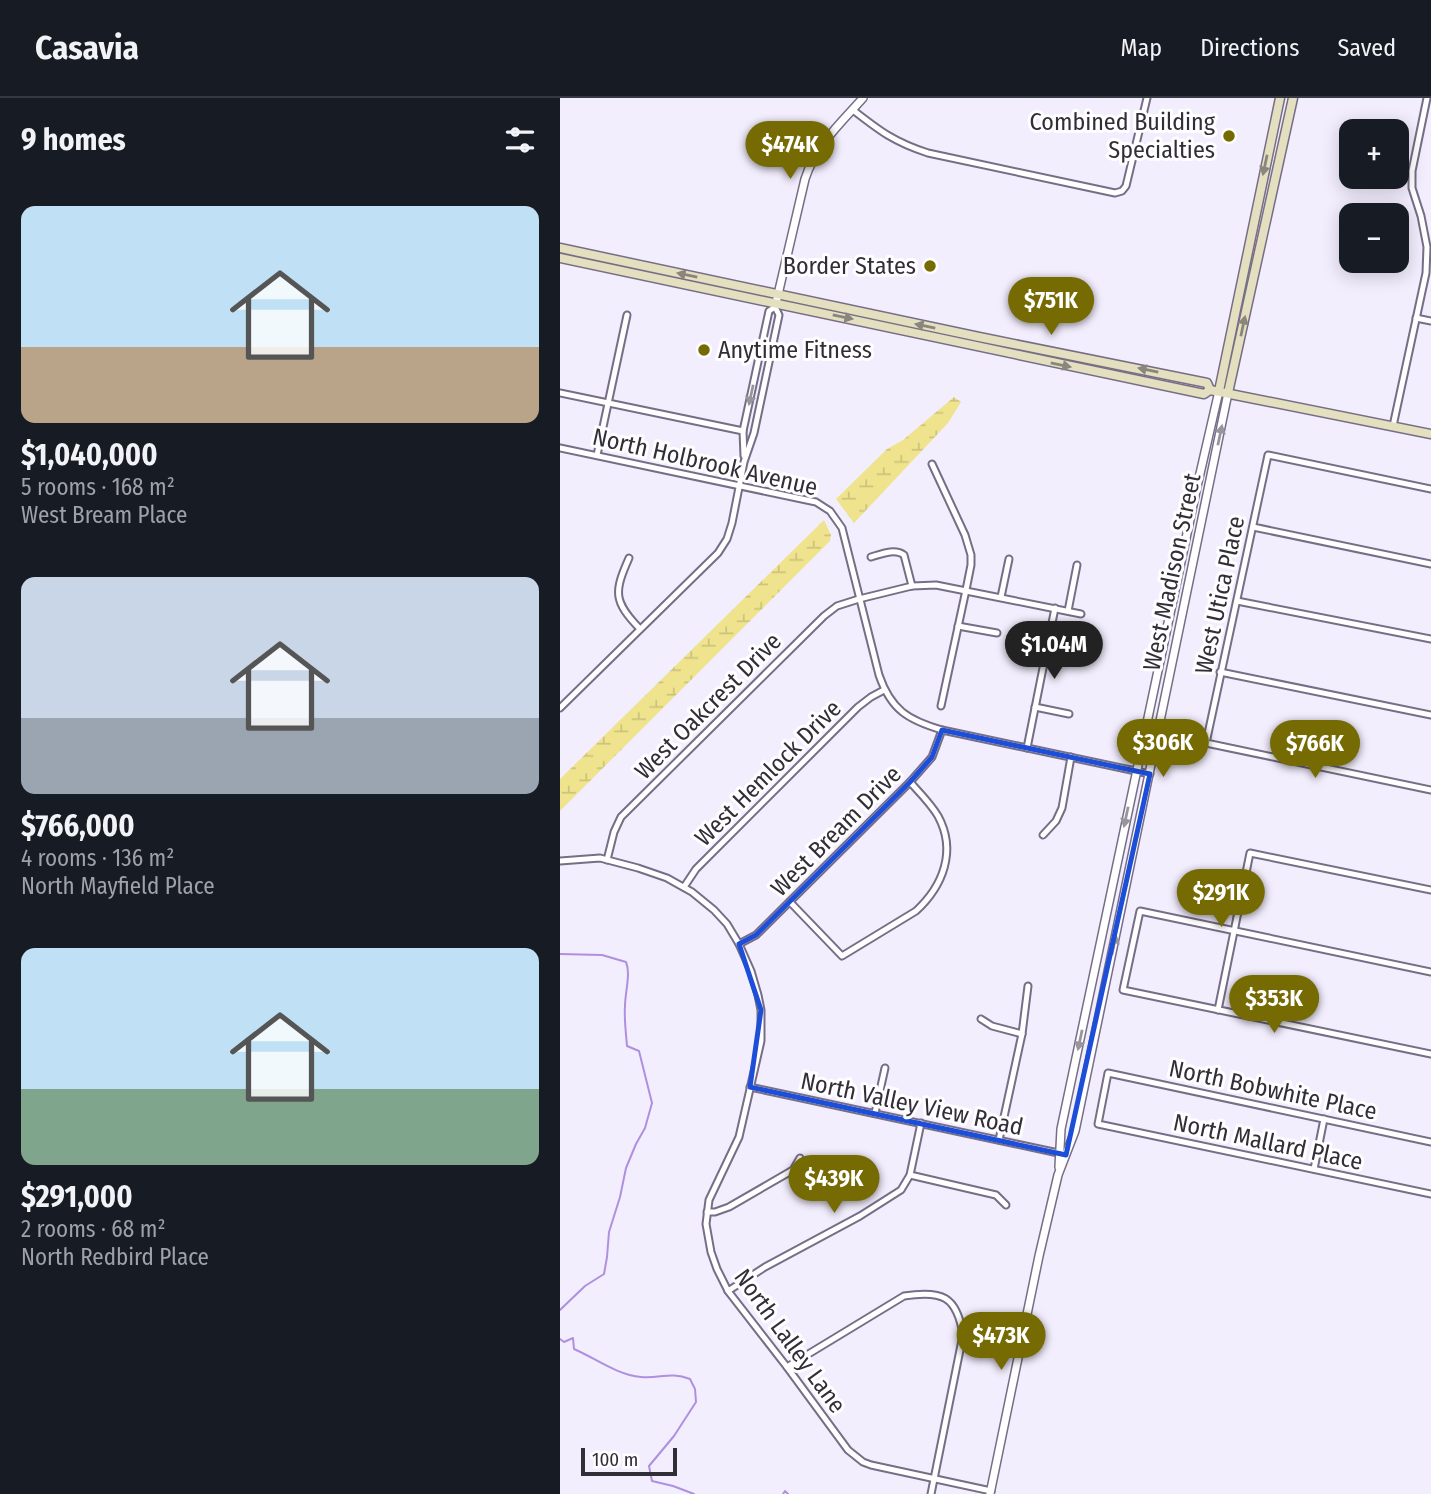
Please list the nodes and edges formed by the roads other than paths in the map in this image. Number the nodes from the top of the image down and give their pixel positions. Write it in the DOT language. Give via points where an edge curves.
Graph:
graph roads {
  1 [pos="863,98"];
  2 [pos="1147,98"];
  3 [pos="1279,98"];
  4 [pos="1293,98"];
  5 [pos="1427,98"];
  6 [pos="853,110"];
  7 [pos="560,248"];
  8 [pos="560,258"];
  9 [pos="777,302"];
  10 [pos="627,315"];
  11 [pos="1416,318"];
  12 [pos="1431,321"];
  13 [pos="1219,391"];
  14 [pos="560,393"];
  15 [pos="609,403"];
  16 [pos="1393,426"];
  17 [pos="743,430"];
  18 [pos="1431,434"];
  19 [pos="560,448"];
  20 [pos="597,455"];
  21 [pos="744,462"];
  22 [pos="932,464"];
  23 [pos="739,485"];
  24 [pos="1431,489"];
  25 [pos="1253,527"];
  26 [pos="871,556"];
  27 [pos="629,558"];
  28 [pos="1010,559"];
  29 [pos="1431,564"];
  30 [pos="1077,565"];
  31 [pos="912,586"];
  32 [pos="966,590"];
  33 [pos="1001,597"];
  34 [pos="859,599"];
  35 [pos="1237,601"];
  36 [pos="1055,608"];
  37 [pos="1068,611"];
  38 [pos="1081,614"];
  39 [pos="958,626"];
  40 [pos="640,629"];
  41 [pos="998,633"];
  42 [pos="1014,638"];
  43 [pos="1431,639"];
  44 [pos="1048,644"];
  45 [pos="1082,652"];
  46 [pos="1220,673"];
  47 [pos="884,690"];
  48 [pos="562,704"];
  49 [pos="941,706"];
  50 [pos="1035,707"];
  51 [pos="1069,714"];
  52 [pos="1431,715"];
  53 [pos="942,730"];
  54 [pos="1027,748"];
  55 [pos="1072,757"];
  56 [pos="1136,771"];
  57 [pos="1150,774"];
  58 [pos="910,782"];
  59 [pos="1431,790"];
  60 [pos="1043,835"];
  61 [pos="607,860"];
  62 [pos="560,862"];
  63 [pos="684,887"];
  64 [pos="1431,890"];
  65 [pos="790,902"];
  66 [pos="1234,930"];
  67 [pos="739,944"];
  68 [pos="1431,972"];
  69 [pos="1028,986"];
  70 [pos="1218,1010"];
  71 [pos="981,1018"];
  72 [pos="1022,1034"];
  73 [pos="1431,1054"];
  74 [pos="885,1068"];
  75 [pos="750,1087"];
  76 [pos="876,1113"];
  77 [pos="1324,1119"];
  78 [pos="921,1123"];
  79 [pos="1097,1124"];
  80 [pos="999,1140"];
  81 [pos="1431,1142"];
  82 [pos="1063,1154"];
  83 [pos="800,1158"];
  84 [pos="1314,1169"];
  85 [pos="910,1175"];
  86 [pos="1431,1194"];
  87 [pos="1006,1205"];
  88 [pos="707,1212"];
  89 [pos="727,1291"];
  90 [pos="787,1367"];
  91 [pos="934,1479"];
  92 [pos="990,1493"];
  93 [pos="931,1494"];
  1 -- 6 [label="street"];
  2 -- 6 [label="street" via="1126,186 1115,193 906,146"];
  3 -- 13 [label="main road, West Madison Street, one-way"];
  13 -- 4 [label="main road, West Madison Street, one-way"];
  5 -- 11 [label="street" via="1412,171 1427,247"];
  6 -- 9 [label="street" via="811,162"];
  9 -- 7 [label="main road, one-way"];
  8 -- 9 [label="main road"];
  9 -- 13 [label="main road" via="1204,394"];
  9 -- 17 [label="street, one-way" via="769,311"];
  9 -- 21 [label="street" via="779,315"];
  10 -- 15 [label="street"];
  11 -- 12 [label="street"];
  11 -- 16 [label="street"];
  13 -- 16 [label="main road"];
  13 -- 56 [label="street, West Madison Street"];
  57 -- 13 [label="street, West Madison Street, one-way"];
  14 -- 15 [label="street"];
  15 -- 17 [label="street"];
  15 -- 20 [label="street"];
  16 -- 18 [label="main road"];
  17 -- 21 [label="street"];
  19 -- 20 [label="street, North Holbrook Avenue"];
  20 -- 23 [label="street, North Holbrook Avenue"];
  21 -- 23 [label="street"];
  22 -- 32 [label="street" via="969,547"];
  23 -- 34 [label="street, North Holbrook Avenue" via="811,500 830,511 842,528"];
  23 -- 40 [label="street" via="730,532 718,553"];
  24 -- 25 [label="street, West Utica Place" via="1268,454"];
  25 -- 29 [label="street"];
  25 -- 35 [label="street, West Utica Place"];
  26 -- 31 [label="street" via="902,553"];
  27 -- 40 [label="street" via="619,579 619,598"];
  28 -- 33 [label="street"];
  30 -- 37 [label="street"];
  31 -- 32 [label="street, West Oakcrest Drive"];
  31 -- 34 [label="street, West Oakcrest Drive"];
  32 -- 33 [label="street, West Oakcrest Drive"];
  32 -- 39 [label="street"];
  33 -- 36 [label="street, West Oakcrest Drive"];
  34 -- 47 [label="street, North Holbrook Avenue"];
  34 -- 61 [label="street, West Oakcrest Drive" via="824,616 621,817"];
  35 -- 43 [label="street"];
  35 -- 46 [label="street, West Utica Place"];
  36 -- 37 [label="street, West Oakcrest Drive"];
  36 -- 44 [label="street"];
  37 -- 38 [label="street, West Oakcrest Drive"];
  39 -- 41 [label="street"];
  39 -- 49 [label="street"];
  40 -- 48 [label="street"];
  42 -- 44 [label="street"];
  44 -- 45 [label="street"];
  44 -- 50 [label="street"];
  46 -- 52 [label="street"];
  46 -- 59 [label="street, West Utica Place" via="1206,743"];
  47 -- 53 [label="street, North Holbrook Avenue" via="902,713"];
  47 -- 63 [label="street, West Hemlock Drive" via="858,707 696,869"];
  50 -- 51 [label="street"];
  50 -- 54 [label="street"];
  53 -- 54 [label="street, North Holbrook Avenue"];
  53 -- 58 [label="street, West Bream Drive" via="932,757"];
  54 -- 55 [label="street, North Holbrook Avenue"];
  55 -- 56 [label="street, North Holbrook Avenue"];
  55 -- 60 [label="street" via="1062,808"];
  56 -- 57 [label="street, North Holbrook Avenue"];
  56 -- 82 [label="street, West Madison Street, one-way" via="1061,1129"];
  82 -- 57 [label="street, West Madison Street, one-way" via="1074,1131"];
  58 -- 65 [label="street, West Bream Drive"];
  58 -- 65 [label="street" via="937,814 946,842 942,876 924,904 842,956"];
  61 -- 62 [label="street, North Lalley Lane"];
  61 -- 63 [label="street, North Lalley Lane"];
  63 -- 67 [label="street, North Lalley Lane" via="714,910"];
  64 -- 66 [label="street" via="1250,853"];
  65 -- 67 [label="street, West Bream Drive" via="756,935"];
  66 -- 68 [label="street"];
  66 -- 70 [label="street"];
  66 -- 70 [label="street" via="1140,911 1123,990"];
  67 -- 75 [label="street, North Lalley Lane" via="761,1010 761,1041"];
  69 -- 72 [label="street"];
  70 -- 73 [label="street"];
  71 -- 72 [label="street" via="992,1027"];
  72 -- 80 [label="street"];
  74 -- 76 [label="street"];
  75 -- 76 [label="street, North Valley View Road"];
  75 -- 88 [label="street, North Lalley Lane" via="736,1144"];
  76 -- 78 [label="street, North Valley View Road"];
  77 -- 79 [label="street, North Bobwhite Place" via="1108,1073"];
  77 -- 81 [label="street, North Bobwhite Place"];
  77 -- 84 [label="street"];
  78 -- 80 [label="street, North Valley View Road"];
  78 -- 85 [label="street"];
  79 -- 84 [label="street, North Mallard Place"];
  80 -- 82 [label="street, North Valley View Road"];
  82 -- 92 [label="street, West Madison Street"];
  83 -- 88 [label="street" via="793,1170 751,1195 722,1210"];
  84 -- 86 [label="street, North Mallard Place"];
  85 -- 87 [label="street" via="996,1195"];
  85 -- 89 [label="street" via="901,1190 860,1216"];
  88 -- 89 [label="street, North Lalley Lane" via="711,1252"];
  89 -- 90 [label="street, North Lalley Lane"];
  90 -- 91 [label="street, North Lalley Lane" via="856,1457 871,1465"];
  90 -- 91 [label="street" via="904,1296 938,1295 952,1303 960,1315 963,1335"];
  91 -- 92 [label="street, North Lalley Lane"];
  91 -- 93 [label="street"];
}
